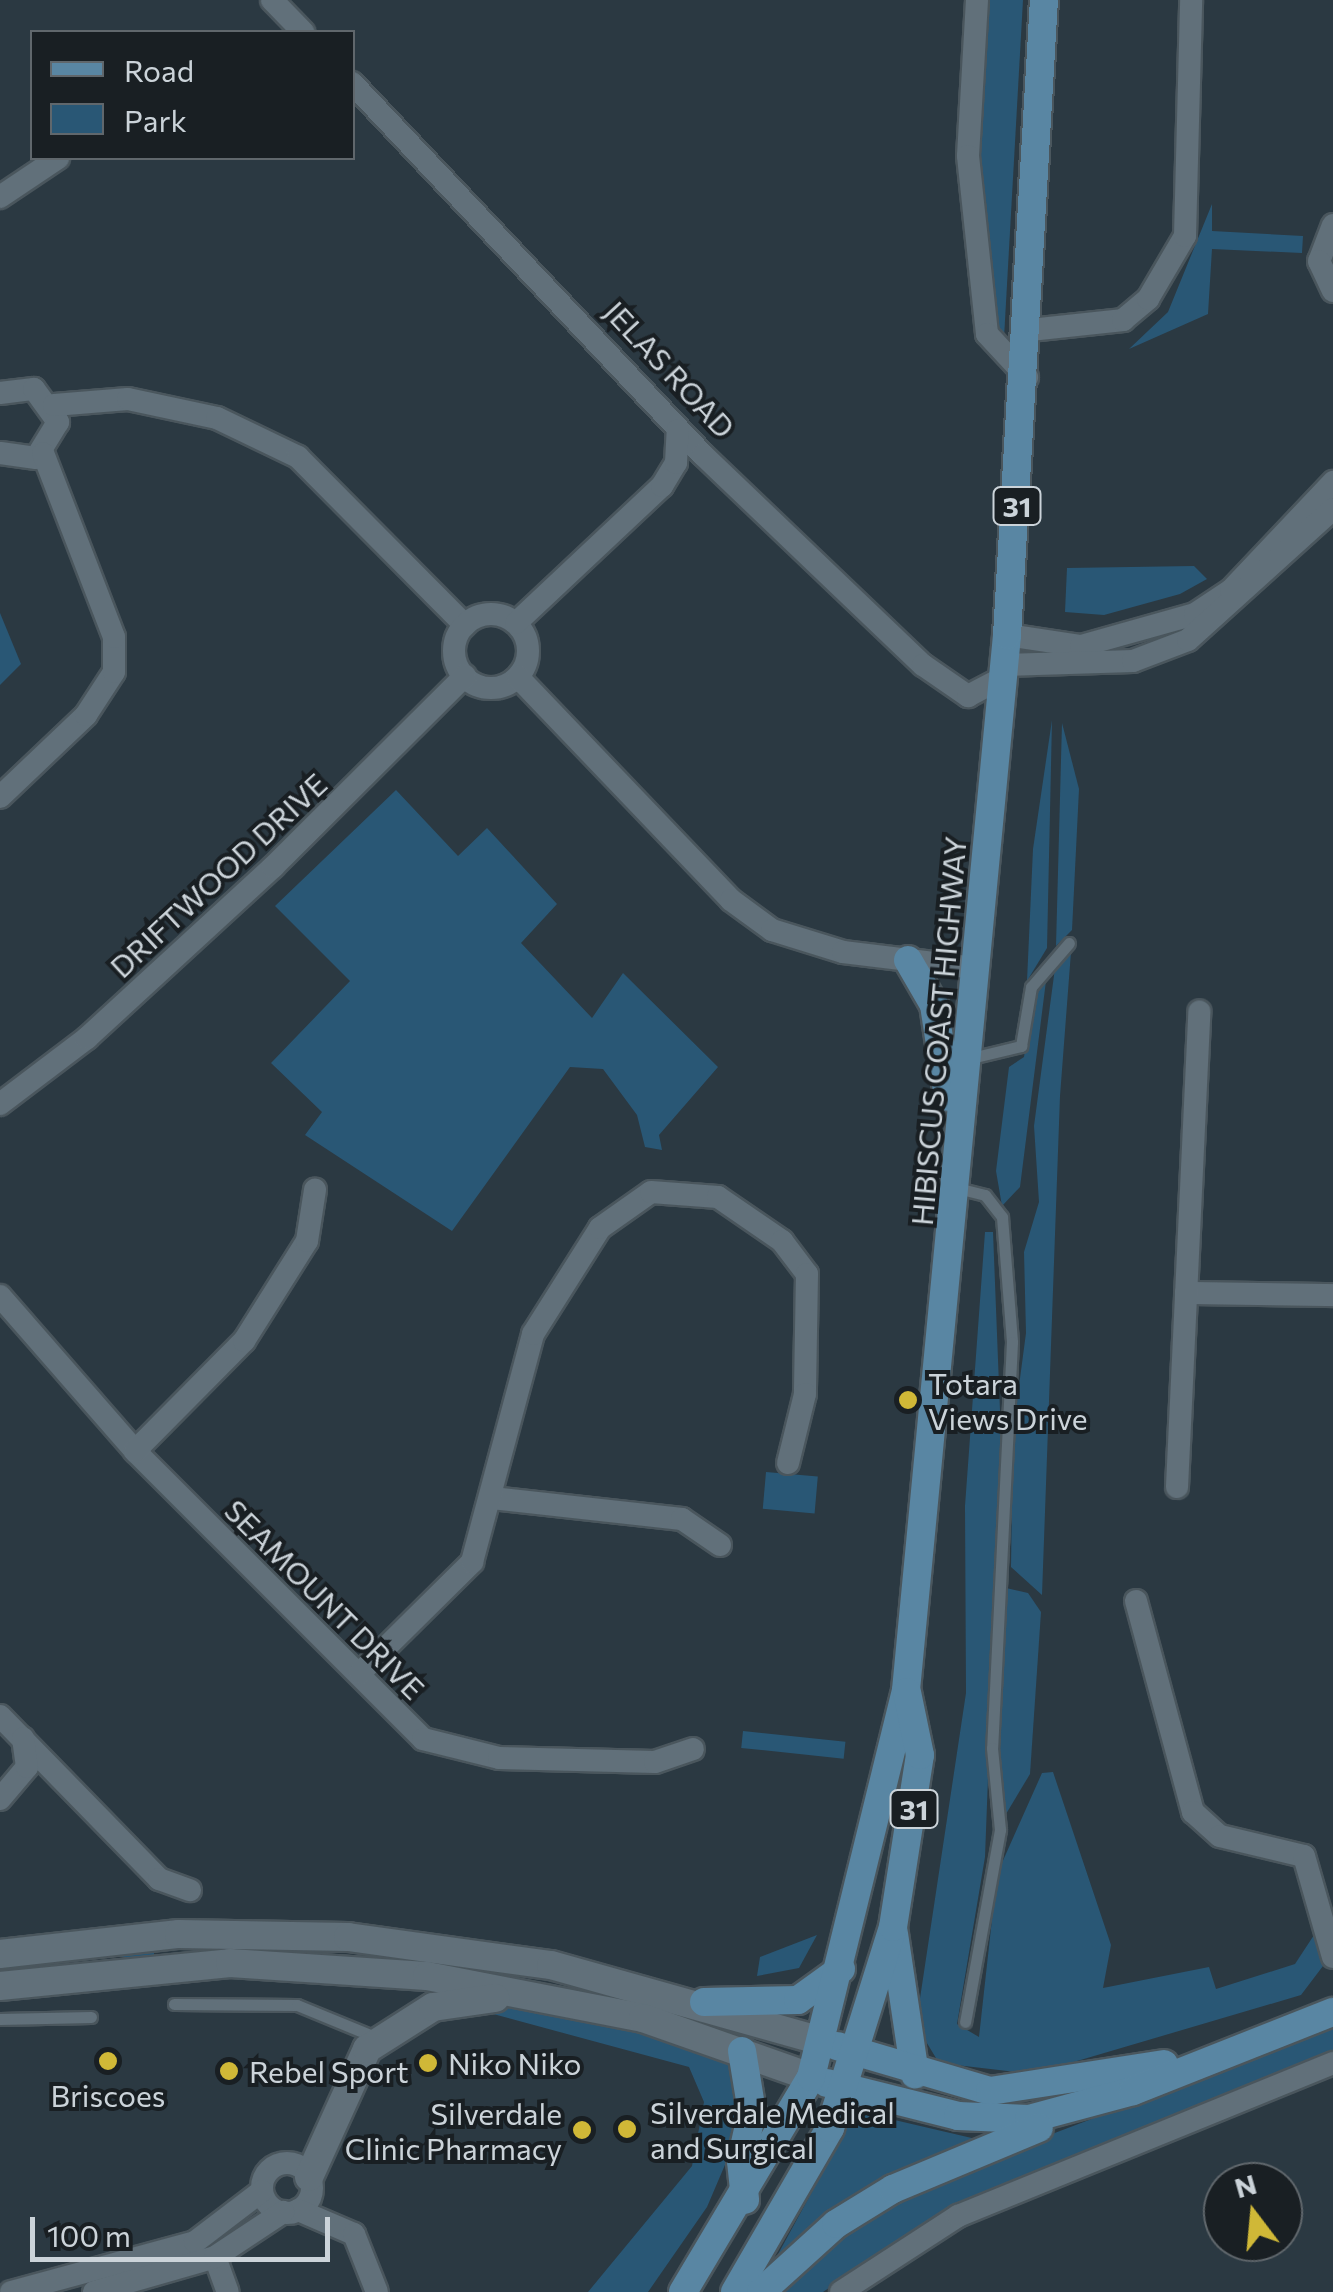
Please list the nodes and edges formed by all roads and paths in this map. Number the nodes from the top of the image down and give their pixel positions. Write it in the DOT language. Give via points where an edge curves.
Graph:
graph roads {
  1 [pos="272,0"];
  2 [pos="977,0"];
  3 [pos="1044,0"];
  4 [pos="1191,0"];
  5 [pos="302,30"];
  6 [pos="355,86"];
  7 [pos="55,160"];
  8 [pos="0,197"];
  9 [pos="1333,225"];
  10 [pos="1333,291"];
  11 [pos="1030,330"];
  12 [pos="1027,377"];
  13 [pos="0,394"];
  14 [pos="54,406"];
  15 [pos="678,430"];
  16 [pos="0,453"];
  17 [pos="43,453"];
  18 [pos="1333,482"];
  19 [pos="1333,509"];
  20 [pos="516,623"];
  21 [pos="465,625"];
  22 [pos="1008,635"];
  23 [pos="1004,671"];
  24 [pos="465,676"];
  25 [pos="518,677"];
  26 [pos="0,796"];
  27 [pos="1069,943"];
  28 [pos="908,960"];
  29 [pos="975,968"];
  30 [pos="1199,1012"];
  31 [pos="968,1060"];
  32 [pos="0,1104"];
  33 [pos="960,1152"];
  34 [pos="957,1188"];
  35 [pos="314,1190"];
  36 [pos="1186,1293"];
  37 [pos="1333,1295"];
  38 [pos="0,1296"];
  39 [pos="135,1451"];
  40 [pos="788,1462"];
  41 [pos="1177,1488"];
  42 [pos="492,1498"];
  43 [pos="720,1545"];
  44 [pos="1136,1601"];
  45 [pos="360,1673"];
  46 [pos="906,1690"];
  47 [pos="0,1716"];
  48 [pos="23,1738"];
  49 [pos="694,1748"];
  50 [pos="0,1800"];
  51 [pos="190,1890"];
  52 [pos="894,1927"];
  53 [pos="0,1954"];
  54 [pos="1333,1957"];
  55 [pos="844,1966"];
  56 [pos="0,1986"];
  57 [pos="550,1996"];
  58 [pos="704,2002"];
  59 [pos="174,2004"];
  60 [pos="1333,2012"];
  61 [pos="91,2017"];
  62 [pos="0,2019"];
  63 [pos="965,2022"];
  64 [pos="384,2036"];
  65 [pos="821,2041"];
  66 [pos="1238,2046"];
  67 [pos="742,2051"];
  68 [pos="854,2052"];
  69 [pos="1333,2063"];
  70 [pos="916,2074"];
  71 [pos="811,2077"];
  72 [pos="844,2089"];
  73 [pos="1133,2091"];
  74 [pos="310,2178"];
  75 [pos="262,2191"];
  76 [pos="746,2200"];
  77 [pos="290,2211"];
  78 [pos="215,2257"];
  79 [pos="12,2292"];
  80 [pos="94,2292"];
  81 [pos="228,2292"];
  82 [pos="377,2292"];
  83 [pos="683,2292"];
  84 [pos="735,2292"];
  85 [pos="761,2292"];
  86 [pos="841,2292"];
  1 -- 5 [label="street"];
  2 -- 12 [label="street" via="968,156 987,334"];
  3 -- 11 [label="main road, HIBISCUS COAST HIGHWAY / 31"];
  4 -- 11 [label="street" via="1184,236 1148,298 1123,320"];
  6 -- 15 [label="street, JELAS ROAD"];
  7 -- 8 [label="street"];
  9 -- 10 [label="street" via="1319,261"];
  11 -- 12 [label="main road, HIBISCUS COAST HIGHWAY / 31"];
  12 -- 22 [label="main road, HIBISCUS COAST HIGHWAY / 31"];
  13 -- 14 [label="street" via="28,387"];
  14 -- 17 [label="street" via="57,435"];
  14 -- 21 [label="street" via="146,402 217,418 298,457"];
  15 -- 20 [label="street" via="676,463 661,488"];
  15 -- 23 [label="street, JELAS ROAD" via="923,666 968,696"];
  16 -- 17 [label="street" via="23,460"];
  17 -- 26 [label="street" via="114,637 114,672 86,715"];
  18 -- 22 [label="street" via="1231,590 1194,614 1081,646"];
  19 -- 23 [label="street" via="1188,640 1134,661"];
  20 -- 21 [label="street" via="495,614"];
  20 -- 25 [label="street" via="528,643"];
  21 -- 24 [label="street" via="455,645"];
  22 -- 23 [label="main road, HIBISCUS COAST HIGHWAY / 31"];
  23 -- 29 [label="main road, HIBISCUS COAST HIGHWAY / 31"];
  24 -- 25 [label="street" via="491,688"];
  24 -- 32 [label="street, DRIFTWOOD DRIVE" via="274,867 87,1038"];
  25 -- 28 [label="street" via="744,910 800,941"];
  27 -- 31 [label="lane" via="1031,987 1021,1046"];
  28 -- 29 [label="street"];
  28 -- 33 [label="main road" via="934,1005"];
  29 -- 31 [label="main road, HIBISCUS COAST HIGHWAY / 31"];
  30 -- 36 [label="street"];
  31 -- 33 [label="main road, HIBISCUS COAST HIGHWAY / 31"];
  33 -- 34 [label="main road, HIBISCUS COAST HIGHWAY / 31"];
  34 -- 46 [label="main road, HIBISCUS COAST HIGHWAY / 31"];
  34 -- 63 [label="lane" via="985,1195 1002,1217 1012,1342 992,1748 1000,1830"];
  35 -- 39 [label="street" via="307,1241 244,1341"];
  36 -- 37 [label="street"];
  36 -- 41 [label="street"];
  38 -- 39 [label="street, SEAMOUNT DRIVE"];
  39 -- 45 [label="street, SEAMOUNT DRIVE"];
  40 -- 42 [label="street" via="806,1394 807,1274 782,1241 718,1197 651,1192 600,1228 534,1334"];
  42 -- 43 [label="street" via="682,1518"];
  42 -- 45 [label="street" via="472,1562"];
  44 -- 54 [label="street" via="1193,1812 1220,1836 1304,1856"];
  45 -- 49 [label="street, SEAMOUNT DRIVE" via="445,1750 655,1762"];
  46 -- 52 [label="main road, HIBISCUS COAST HIGHWAY / 31" via="920,1755"];
  46 -- 55 [label="main road, HIBISCUS COAST HIGHWAY / 31" via="887,1742"];
  47 -- 48 [label="street"];
  48 -- 50 [label="street" via="27,1767"];
  48 -- 51 [label="street" via="158,1880"];
  52 -- 68 [label="main road, HIBISCUS COAST HIGHWAY / 31"];
  52 -- 70 [label="main road"];
  53 -- 58 [label="main road" via="179,1934 348,1936 551,1965"];
  55 -- 58 [label="main road" via="798,2000"];
  55 -- 65 [label="main road, HIBISCUS COAST HIGHWAY / 31"];
  56 -- 57 [label="main road" via="230,1963 364,1968"];
  57 -- 64 [label="main road" via="449,2002"];
  57 -- 67 [label="main road"];
  58 -- 65 [label="main road"];
  59 -- 64 [label="lane" via="298,2005 352,2034"];
  60 -- 66 [label="main road"];
  61 -- 62 [label="lane"];
  64 -- 74 [label="main road" via="338,2100"];
  65 -- 68 [label="main road"];
  65 -- 71 [label="main road, HIBISCUS COAST HIGHWAY / 31"];
  66 -- 70 [label="main road" via="1044,2090 975,2089"];
  66 -- 73 [label="main road"];
  67 -- 71 [label="main road"];
  67 -- 76 [label="main road" via="752,2112 741,2161"];
  68 -- 70 [label="main road"];
  68 -- 72 [label="main road, HIBISCUS COAST HIGHWAY / 31"];
  69 -- 86 [label="street" via="958,2216"];
  71 -- 72 [label="main road"];
  71 -- 76 [label="main road, HIBISCUS COAST HIGHWAY / 31"];
  72 -- 73 [label="main road" via="1002,2120"];
  72 -- 84 [label="main road, HIBISCUS COAST HIGHWAY / 31"];
  73 -- 85 [label="main road" via="893,2189 836,2224"];
  74 -- 75 [label="street" via="284,2163 270,2170"];
  74 -- 77 [label="street"];
  75 -- 77 [label="street"];
  75 -- 79 [label="street" via="195,2242"];
  76 -- 83 [label="main road, HIBISCUS COAST HIGHWAY / 31"];
  77 -- 78 [label="street"];
  77 -- 82 [label="street" via="354,2234"];
  78 -- 80 [label="street"];
  78 -- 81 [label="street"];
}
